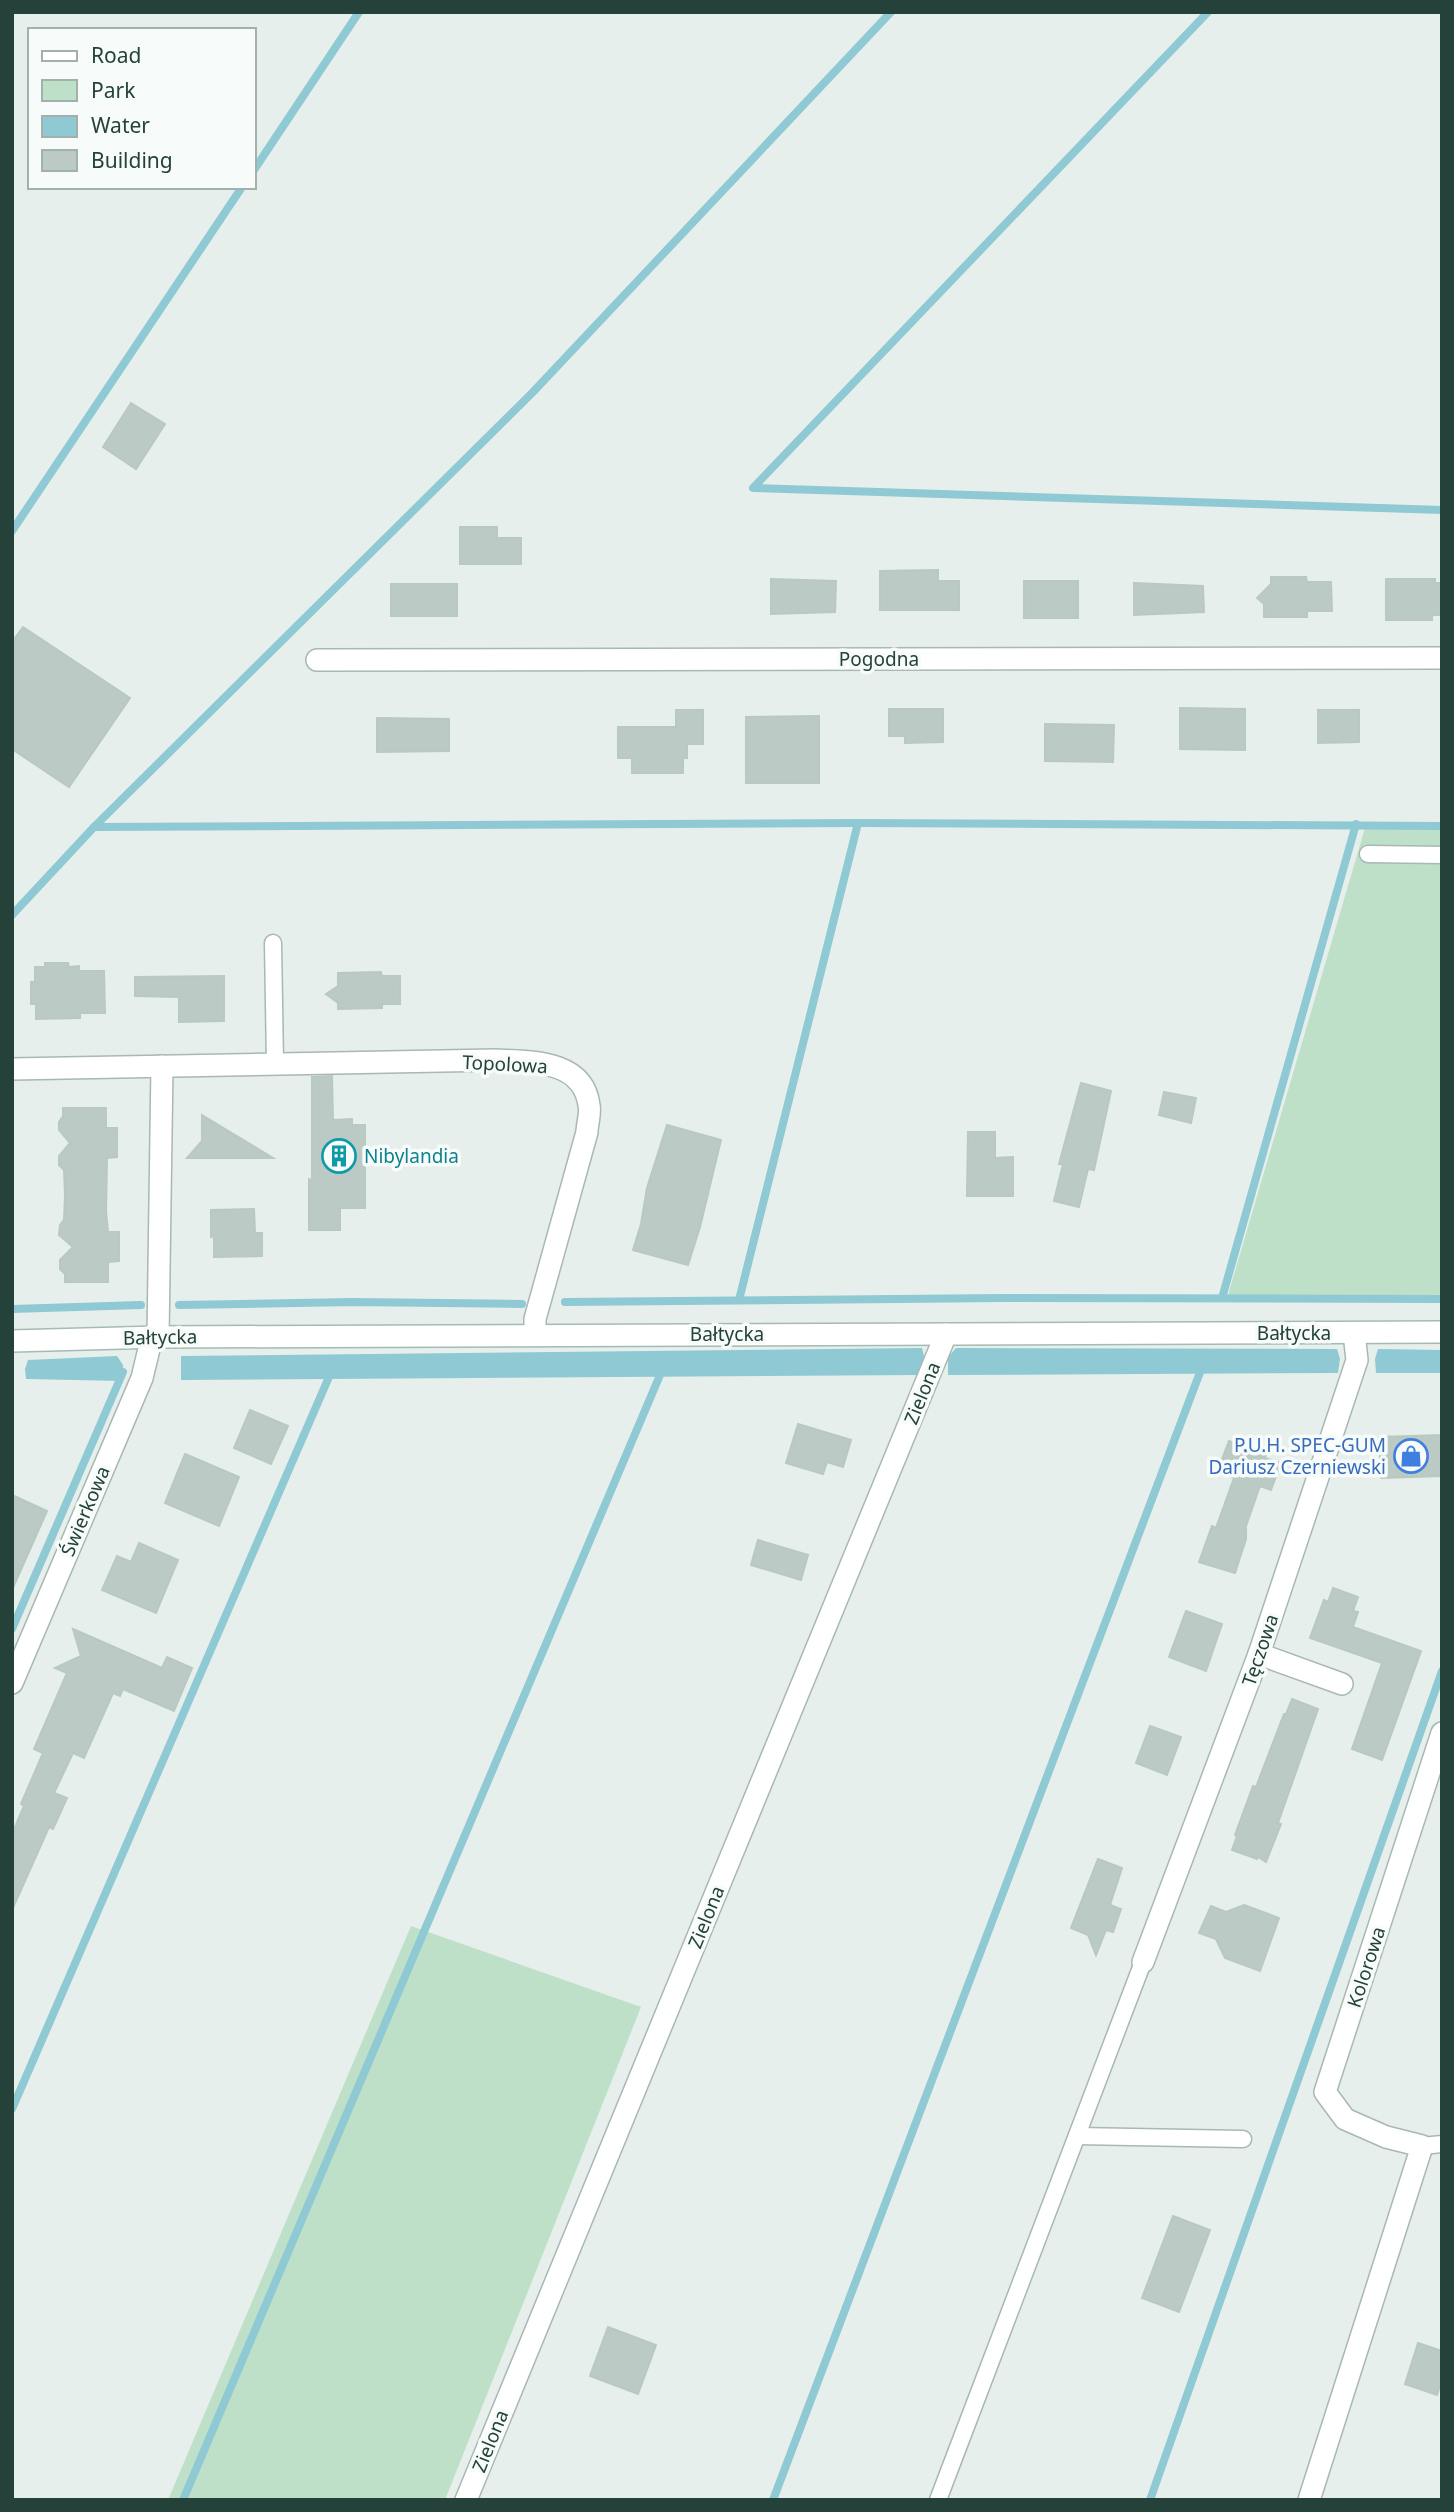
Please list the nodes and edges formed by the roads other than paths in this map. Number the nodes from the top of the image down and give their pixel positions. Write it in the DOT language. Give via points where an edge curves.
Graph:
graph roads {
  1 [pos="1442,658"];
  2 [pos="317,660"];
  3 [pos="1368,855"];
  4 [pos="1442,855"];
  5 [pos="273,943"];
  6 [pos="275,1064"];
  7 [pos="162,1066"];
  8 [pos="12,1069"];
  9 [pos="1442,1332"];
  10 [pos="1354,1333"];
  11 [pos="946,1334"];
  12 [pos="535,1335"];
  13 [pos="153,1337"];
  14 [pos="12,1341"];
  15 [pos="1259,1654"];
  16 [pos="12,1683"];
  17 [pos="1342,1684"];
  18 [pos="1442,1733"];
  19 [pos="1143,1962"];
  20 [pos="1077,2136"];
  21 [pos="1243,2140"];
  22 [pos="1432,2145"];
  23 [pos="466,2500"];
  24 [pos="938,2500"];
  25 [pos="1309,2500"];
  1 -- 2 [label="street, Pogodna"];
  3 -- 4 [label="lane"];
  5 -- 6 [label="lane"];
  6 -- 7 [label="street, Topolowa"];
  6 -- 12 [label="street, Topolowa" via="535,1062 564,1068 580,1082 589,1104 587,1132 535,1319"];
  7 -- 8 [label="street, Topolowa"];
  7 -- 13 [label="street"];
  9 -- 10 [label="street, Bałtycka"];
  10 -- 11 [label="street, Bałtycka"];
  10 -- 15 [label="street, Tęczowa" via="1357,1360"];
  11 -- 12 [label="street, Bałtycka"];
  11 -- 23 [label="street, Zielona"];
  12 -- 13 [label="street, Bałtycka"];
  13 -- 14 [label="street, Bałtycka"];
  13 -- 16 [label="street, Świerkowa" via="142,1378"];
  15 -- 17 [label="street"];
  15 -- 19 [label="street, Tęczowa"];
  18 -- 22 [label="street, Kolorowa" via="1325,2092 1345,2119 1386,2137"];
  19 -- 20 [label="lane"];
  20 -- 21 [label="lane"];
  20 -- 24 [label="lane"];
  22 -- 25 [label="street, Kolorowa"];
}
